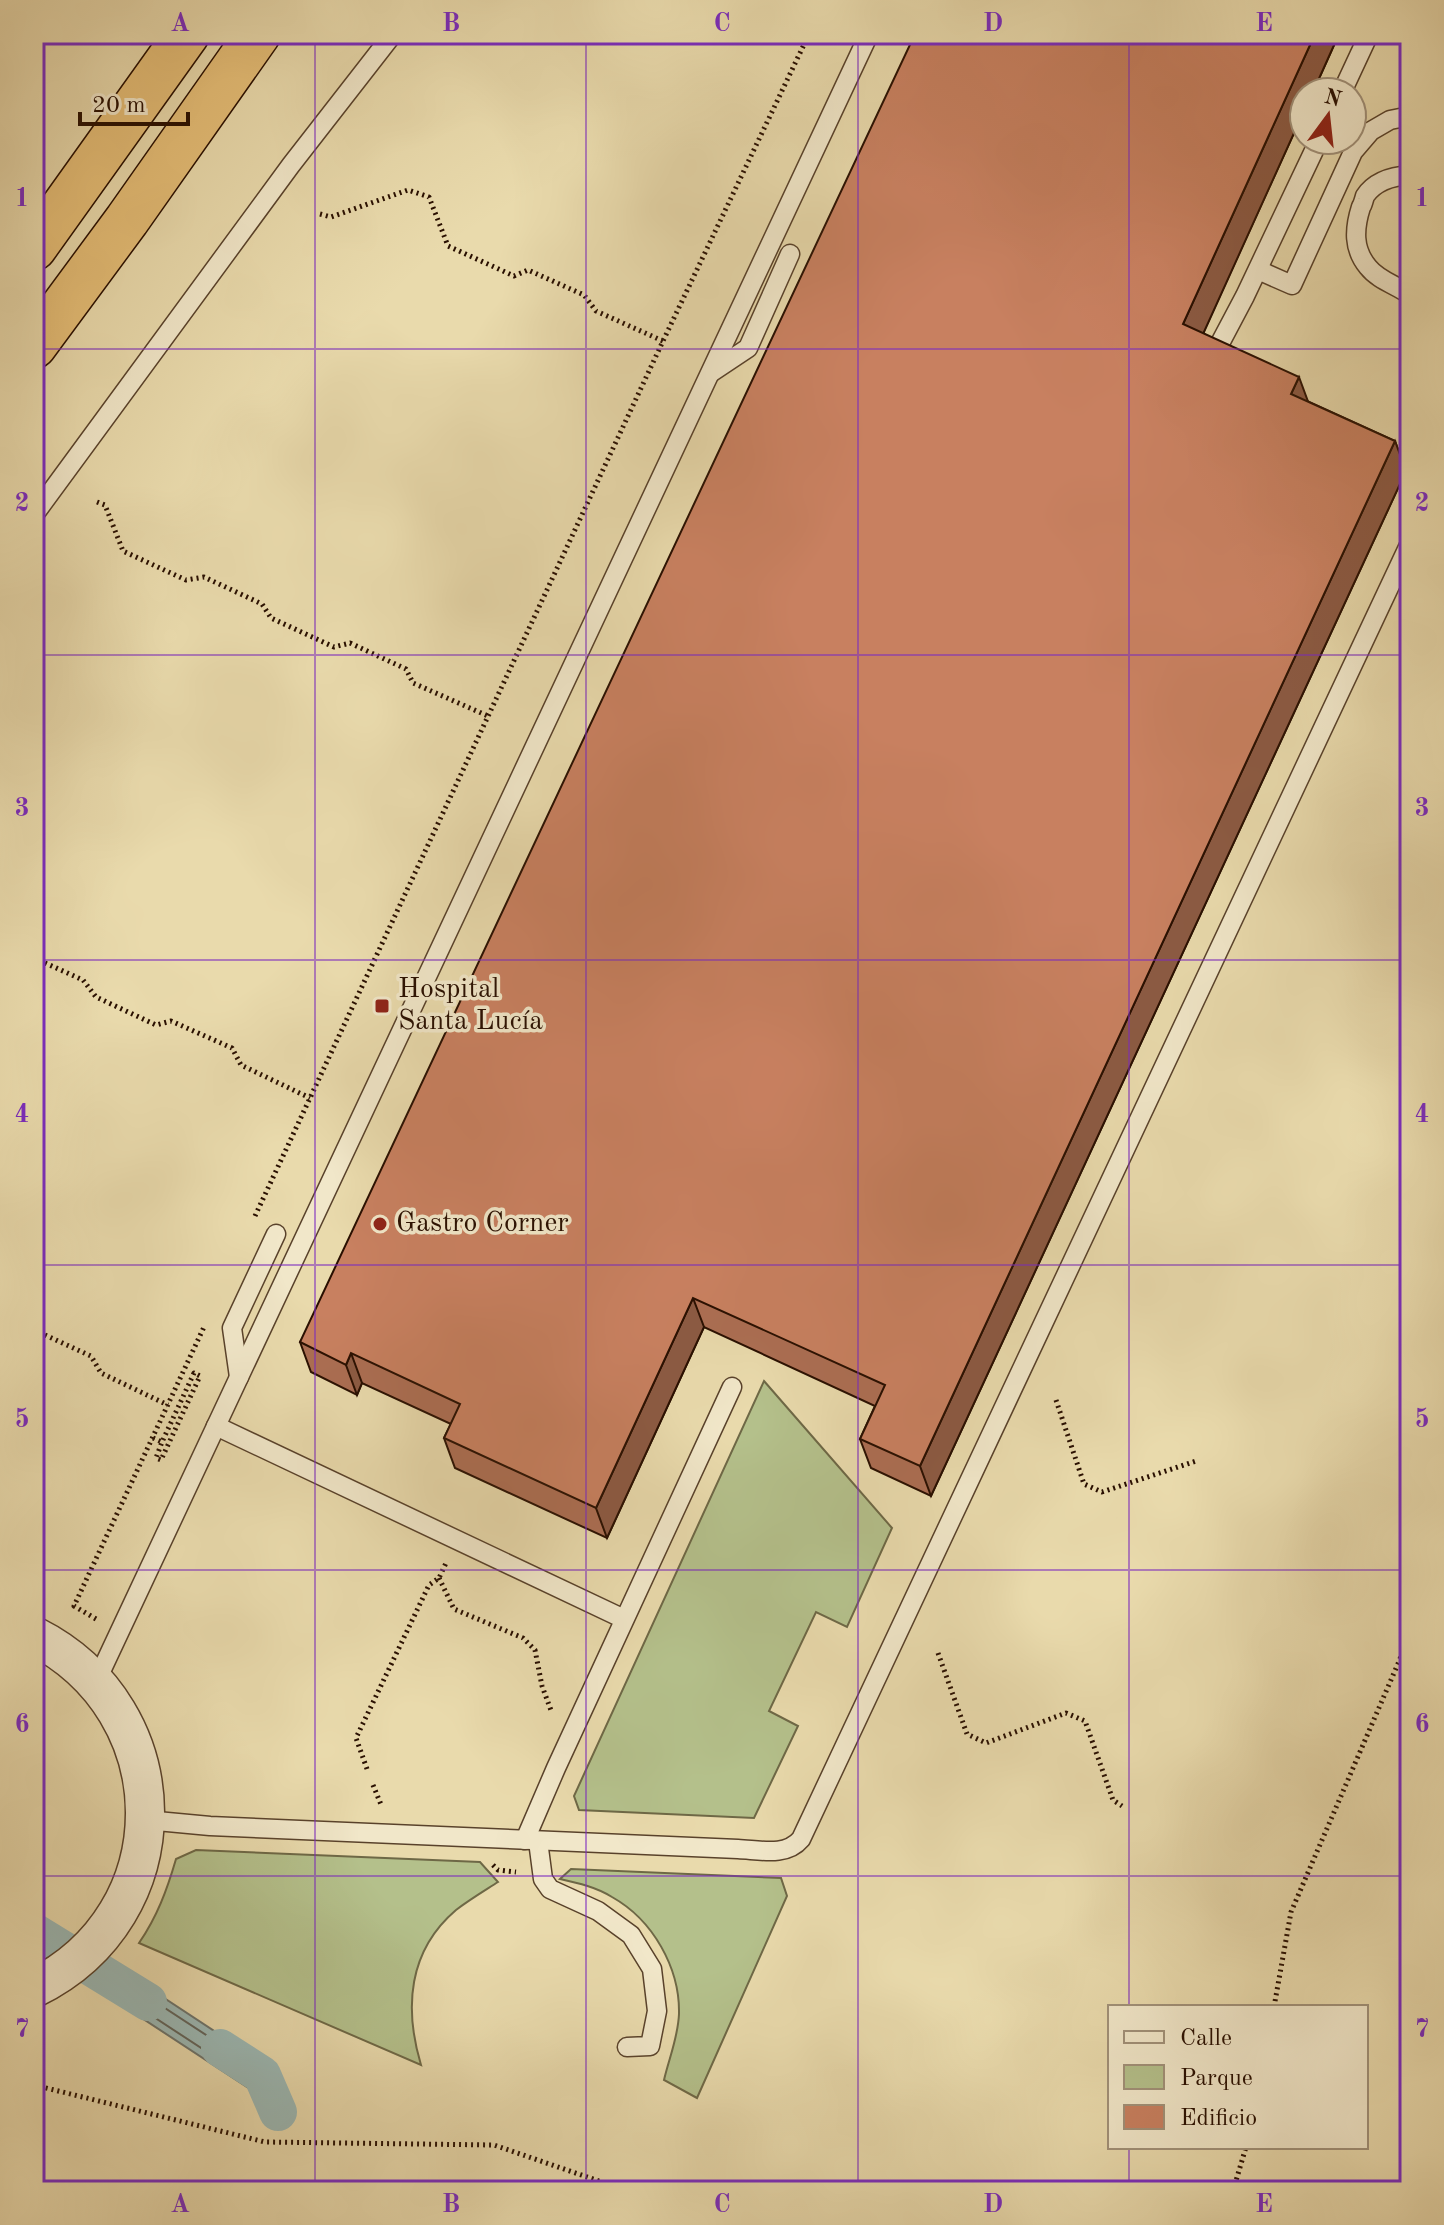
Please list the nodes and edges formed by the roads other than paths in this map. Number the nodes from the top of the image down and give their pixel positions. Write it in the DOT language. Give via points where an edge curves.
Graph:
graph roads {
  1 [pos="187,34"];
  2 [pos="258,34"];
  3 [pos="393,34"];
  4 [pos="869,34"];
  5 [pos="1369,34"];
  6 [pos="1349,76"];
  7 [pos="1410,116"];
  8 [pos="1311,156"];
  9 [pos="1410,175"];
  10 [pos="34,248"];
  11 [pos="790,254"];
  12 [pos="1258,270"];
  13 [pos="1410,295"];
  14 [pos="34,346"];
  15 [pos="1217,349"];
  16 [pos="709,374"];
  17 [pos="34,515"];
  18 [pos="1410,543"];
  19 [pos="276,1234"];
  20 [pos="239,1377"];
  21 [pos="732,1387"];
  22 [pos="216,1426"];
  23 [pos="624,1619"];
  24 [pos="34,1636"];
  25 [pos="96,1682"];
  26 [pos="146,1820"];
  27 [pos="532,1840"];
  28 [pos="34,1988"];
  29 [pos="627,2047"];
  1 -- 10 [label="highway"];
  2 -- 14 [label="highway"];
  3 -- 17 [label="lane"];
  4 -- 16 [label="lane"];
  5 -- 6 [label="lane"];
  7 -- 12 [label="lane" via="1371,131 1353,152 1292,285"];
  8 -- 12 [label="lane"];
  9 -- 13 [label="lane" via="1378,184 1365,196 1356,224 1356,246 1368,267"];
  11 -- 16 [label="lane" via="748,348"];
  12 -- 15 [label="lane"];
  16 -- 20 [label="lane"];
  18 -- 27 [label="lane" via="801,1839 793,1848 778,1851"];
  19 -- 20 [label="lane" via="232,1328"];
  20 -- 22 [label="lane"];
  21 -- 23 [label="lane"];
  22 -- 23 [label="lane"];
  22 -- 25 [label="lane"];
  23 -- 27 [label="lane"];
  24 -- 25 [label="street" via="65,1654"];
  25 -- 26 [label="street" via="121,1717 138,1757"];
  26 -- 27 [label="lane"];
  26 -- 28 [label="street" via="138,1867 120,1910 78,1958"];
  27 -- 29 [label="lane" via="550,1889 598,1911 631,1935 652,1969 657,2011 650,2046"];
}
